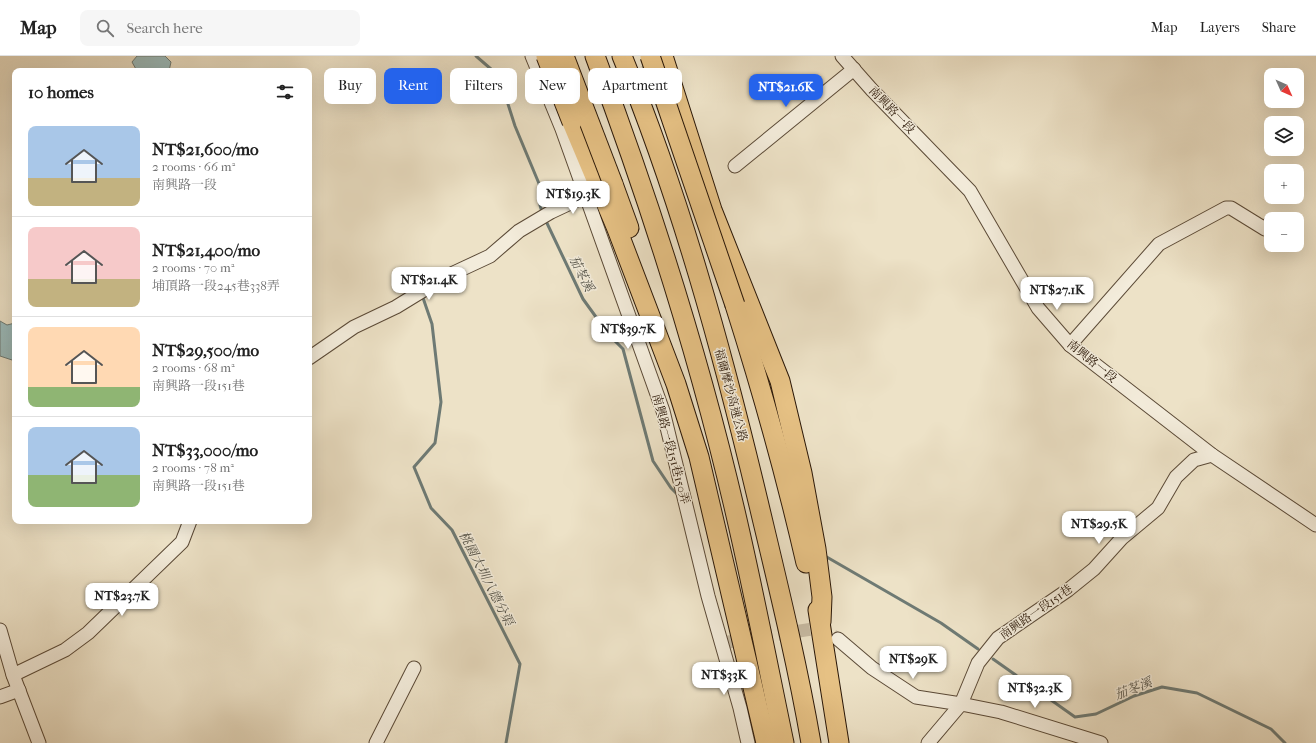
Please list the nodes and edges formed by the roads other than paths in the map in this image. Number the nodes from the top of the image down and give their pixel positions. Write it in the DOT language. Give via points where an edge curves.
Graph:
graph roads {
  1 [pos="532,56"];
  2 [pos="546,56"];
  3 [pos="564,56"];
  4 [pos="595,56"];
  5 [pos="622,56"];
  6 [pos="650,56"];
  7 [pos="842,56"];
  8 [pos="670,57"];
  9 [pos="854,69"];
  10 [pos="735,166"];
  11 [pos="585,196"];
  12 [pos="1264,228"];
  13 [pos="1070,345"];
  14 [pos="312,356"];
  15 [pos="676,384"];
  16 [pos="1212,455"];
  17 [pos="189,524"];
  18 [pos="1316,525"];
  19 [pos="821,622"];
  20 [pos="0,630"];
  21 [pos="838,638"];
  22 [pos="414,668"];
  23 [pos="13,675"];
  24 [pos="19,690"];
  25 [pos="0,696"];
  26 [pos="961,704"];
  27 [pos="39,743"];
  28 [pos="376,743"];
  29 [pos="748,743"];
  30 [pos="766,743"];
  31 [pos="784,743"];
  32 [pos="811,743"];
  33 [pos="839,743"];
  34 [pos="928,743"];
  35 [pos="1100,743"];
  1 -- 11 [label="street, 南興路一段151巷150弄" via="562,129"];
  2 -- 15 [label="highway, bridge" via="617,229"];
  3 -- 15 [label="highway, bridge" via="653,298"];
  4 -- 31 [label="highway" via="634,160 671,274 735,511"];
  5 -- 32 [label="highway, 福爾摩沙高速公路" via="643,108 688,240 734,400 791,644"];
  6 -- 19 [label="highway, bridge" via="762,390"];
  7 -- 9 [label="street, 南興路一段"];
  8 -- 19 [label="highway" via="712,210 780,381 802,473 816,549 822,597"];
  9 -- 10 [label="street"];
  9 -- 13 [label="street, 南興路一段" via="970,191 1038,308"];
  11 -- 14 [label="street" via="519,231 490,256 445,277 396,307 354,326"];
  11 -- 29 [label="street, 南興路一段151巷150弄" via="663,411 708,596"];
  12 -- 13 [label="street" via="1231,208 1226,208 1170,237 1159,244"];
  13 -- 16 [label="street, 南興路一段"];
  15 -- 30 [label="highway" via="715,520"];
  16 -- 18 [label="street, 南興路一段"];
  16 -- 26 [label="street, 南興路一段151巷" via="1194,460 1176,477 1158,508 1122,538 1094,569 998,638 978,663"];
  17 -- 23 [label="street" via="182,542 88,633 65,650"];
  19 -- 33 [label="highway"];
  20 -- 23 [label="street"];
  21 -- 26 [label="street" via="872,668 916,697"];
  22 -- 28 [label="street"];
  23 -- 24 [label="street"];
  24 -- 25 [label="street"];
  24 -- 27 [label="street"];
  26 -- 34 [label="street, 南興路一段151巷"];
  26 -- 35 [label="street" via="1001,712"];
}
